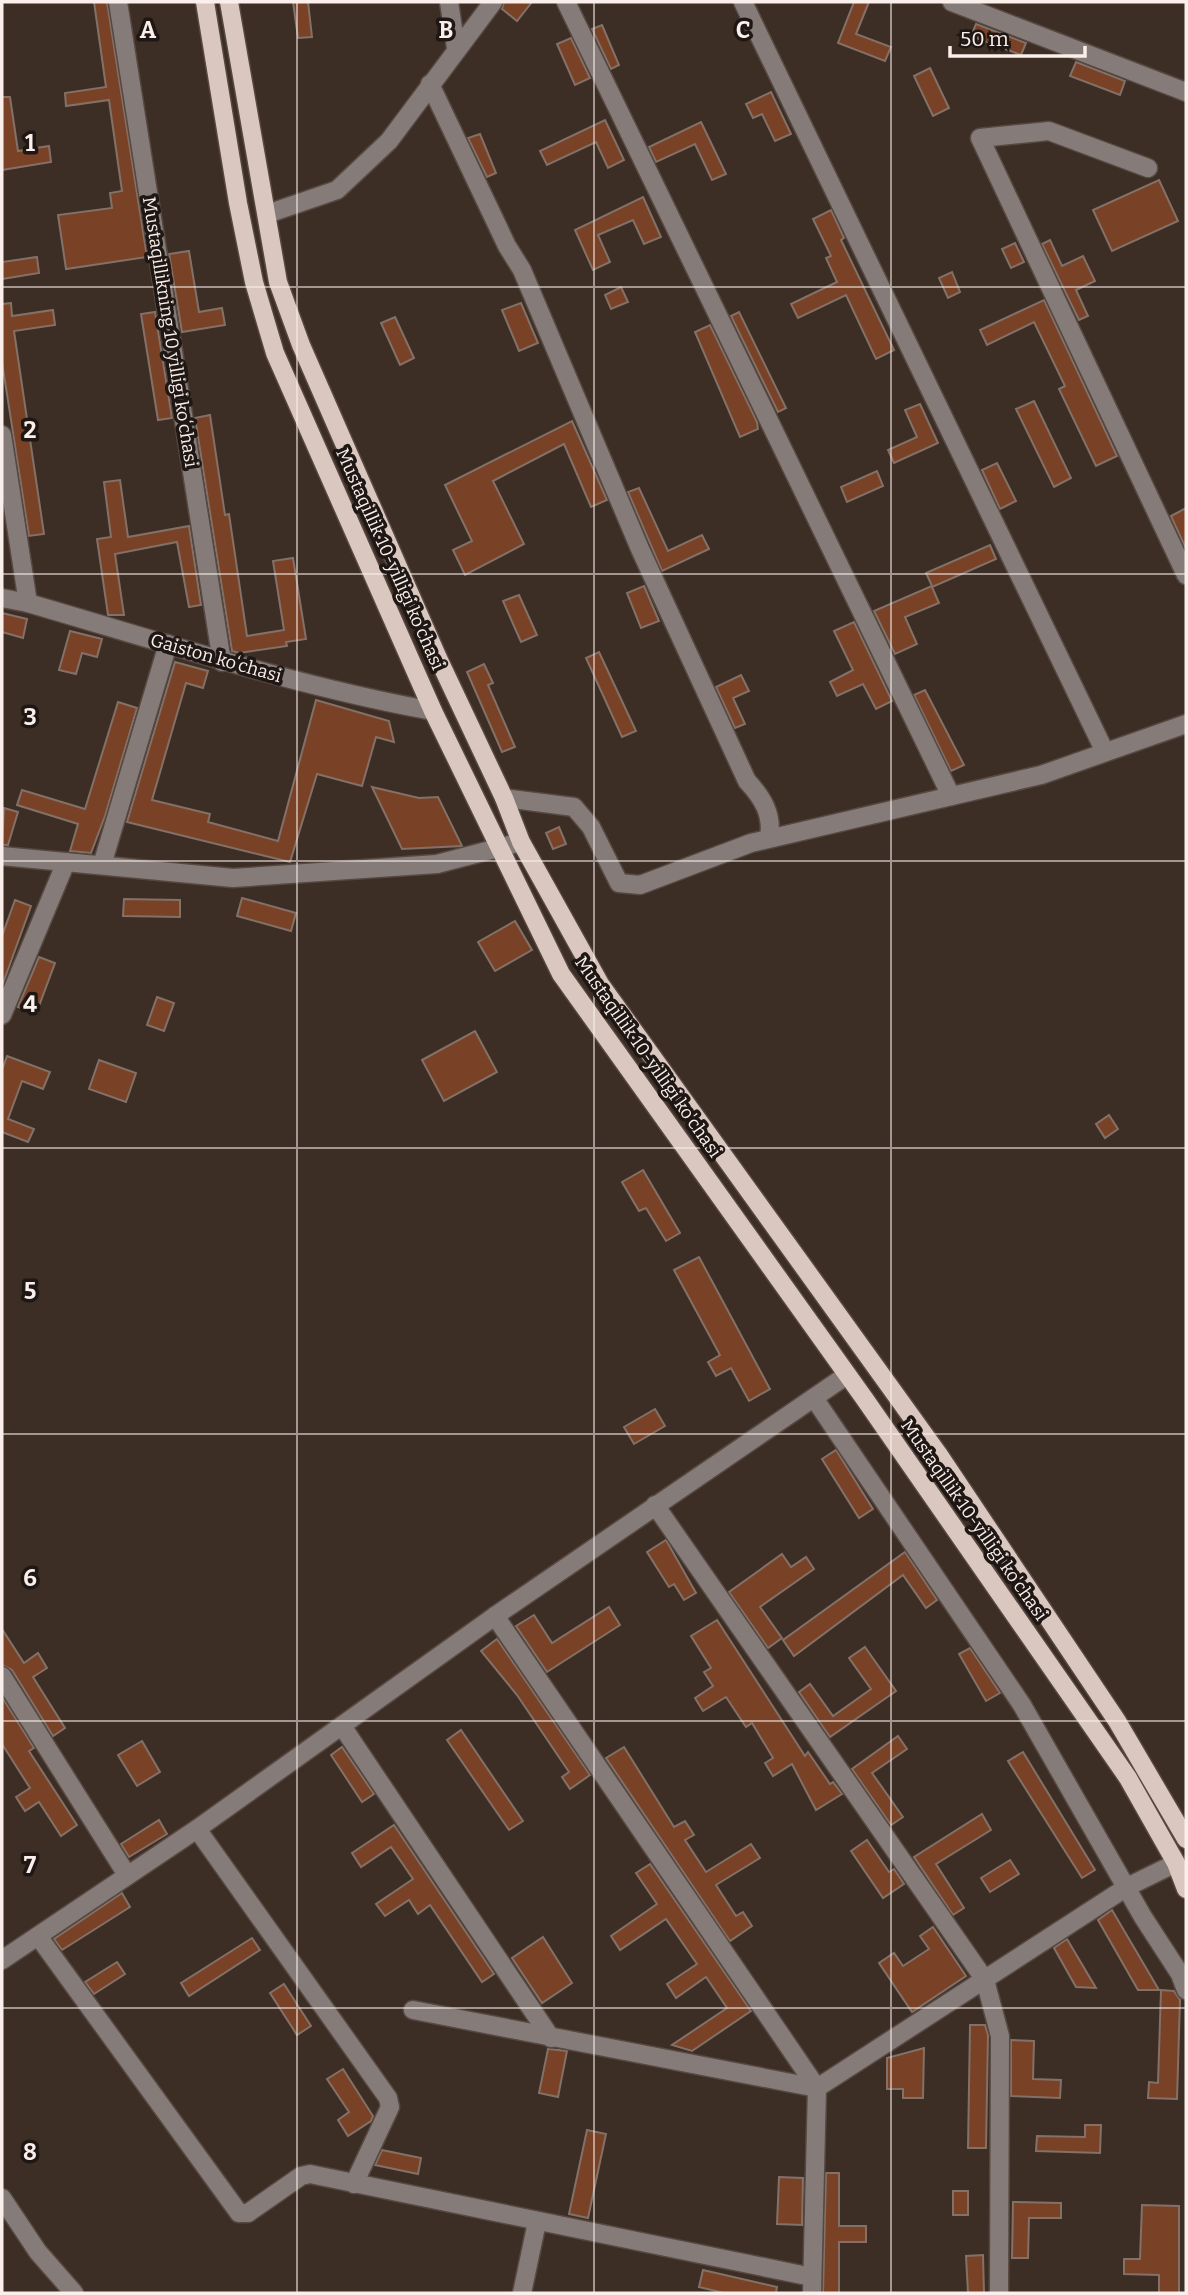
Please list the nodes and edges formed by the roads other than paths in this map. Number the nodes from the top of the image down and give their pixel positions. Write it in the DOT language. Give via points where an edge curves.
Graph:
graph roads {
  1 [pos="118,2"];
  2 [pos="205,2"];
  3 [pos="229,2"];
  4 [pos="449,2"];
  5 [pos="493,2"];
  6 [pos="566,2"];
  7 [pos="743,2"];
  8 [pos="952,2"];
  9 [pos="456,48"];
  10 [pos="430,84"];
  11 [pos="1186,92"];
  12 [pos="1148,168"];
  13 [pos="267,214"];
  14 [pos="2,435"];
  15 [pos="1186,575"];
  16 [pos="2,598"];
  17 [pos="28,603"];
  18 [pos="168,644"];
  19 [pos="222,662"];
  20 [pos="433,711"];
  21 [pos="1186,724"];
  22 [pos="1105,752"];
  23 [pos="951,796"];
  24 [pos="504,798"];
  25 [pos="769,838"];
  26 [pos="521,842"];
  27 [pos="500,848"];
  28 [pos="2,856"];
  29 [pos="66,862"];
  30 [pos="102,865"];
  31 [pos="2,1015"];
  32 [pos="847,1375"];
  33 [pos="814,1398"];
  34 [pos="656,1505"];
  35 [pos="495,1616"];
  36 [pos="2,1676"];
  37 [pos="342,1726"];
  38 [pos="197,1829"];
  39 [pos="1186,1839"];
  40 [pos="1176,1863"];
  41 [pos="127,1875"];
  42 [pos="1127,1888"];
  43 [pos="1186,1889"];
  44 [pos="38,1936"];
  45 [pos="2,1959"];
  46 [pos="985,1980"];
  47 [pos="1186,1990"];
  48 [pos="413,2010"];
  49 [pos="551,2038"];
  50 [pos="817,2088"];
  51 [pos="354,2184"];
  52 [pos="2,2198"];
  53 [pos="537,2222"];
  54 [pos="812,2285"];
  55 [pos="74,2293"];
  56 [pos="522,2293"];
  57 [pos="999,2293"];
  1 -- 19 [label="street, Mustaqillikning 10 yilligi koʻchasi"];
  2 -- 20 [label="main road, Mustaqillik 10-yilligi ko'chasi" via="238,203 275,353"];
  3 -- 13 [label="main road, Mustaqillik 10-yilligi ko'chasi"];
  4 -- 9 [label="street"];
  5 -- 9 [label="street"];
  6 -- 23 [label="street"];
  7 -- 22 [label="street"];
  8 -- 11 [label="street"];
  9 -- 10 [label="street"];
  10 -- 13 [label="street" via="389,141 337,190"];
  10 -- 25 [label="street" via="522,270 640,549 741,769 760,794 771,824"];
  12 -- 15 [label="street" via="1049,131 979,138"];
  13 -- 24 [label="main road, Mustaqillik 10-yilligi ko'chasi" via="278,282 301,345"];
  14 -- 17 [label="street"];
  16 -- 17 [label="street, Gaiston koʻchasi"];
  17 -- 18 [label="street, Gaiston koʻchasi"];
  18 -- 19 [label="street, Gaiston koʻchasi"];
  18 -- 30 [label="street"];
  19 -- 20 [label="street, Gaiston koʻchasi" via="370,700"];
  20 -- 27 [label="main road, Mustaqillik 10-yilligi ko'chasi"];
  21 -- 22 [label="street"];
  22 -- 23 [label="street" via="1041,775"];
  23 -- 25 [label="street"];
  24 -- 25 [label="street" via="574,807 590,827 619,883 640,885"];
  24 -- 26 [label="main road, Mustaqillik 10-yilligi ko'chasi"];
  26 -- 27 [label="street"];
  26 -- 39 [label="main road, Mustaqillik 10-yilligi ko'chasi" via="600,984 939,1455 1117,1721"];
  27 -- 30 [label="street" via="438,864 233,878"];
  27 -- 32 [label="main road, Mustaqillik 10-yilligi ko'chasi" via="561,974"];
  28 -- 29 [label="street"];
  29 -- 30 [label="street"];
  29 -- 31 [label="street"];
  32 -- 33 [label="street"];
  32 -- 40 [label="main road, Mustaqillik 10-yilligi ko'chasi" via="1128,1778"];
  33 -- 34 [label="street"];
  33 -- 42 [label="street" via="1022,1705"];
  34 -- 35 [label="street"];
  34 -- 46 [label="street"];
  35 -- 37 [label="street"];
  35 -- 50 [label="street"];
  36 -- 41 [label="street"];
  37 -- 38 [label="street"];
  37 -- 49 [label="street"];
  38 -- 41 [label="street"];
  38 -- 51 [label="street" via="388,2098 390,2107"];
  40 -- 42 [label="street"];
  40 -- 43 [label="main road, Mustaqillik 10-yilligi ko'chasi"];
  41 -- 44 [label="street"];
  42 -- 46 [label="street"];
  42 -- 47 [label="street"];
  44 -- 45 [label="street"];
  44 -- 51 [label="street" via="239,2213 248,2213 301,2176"];
  46 -- 50 [label="street"];
  46 -- 57 [label="street" via="1000,2036"];
  48 -- 49 [label="street"];
  49 -- 50 [label="street"];
  50 -- 54 [label="street"];
  51 -- 53 [label="street"];
  52 -- 55 [label="street" via="38,2252"];
  53 -- 54 [label="street"];
  53 -- 56 [label="street"];
}
